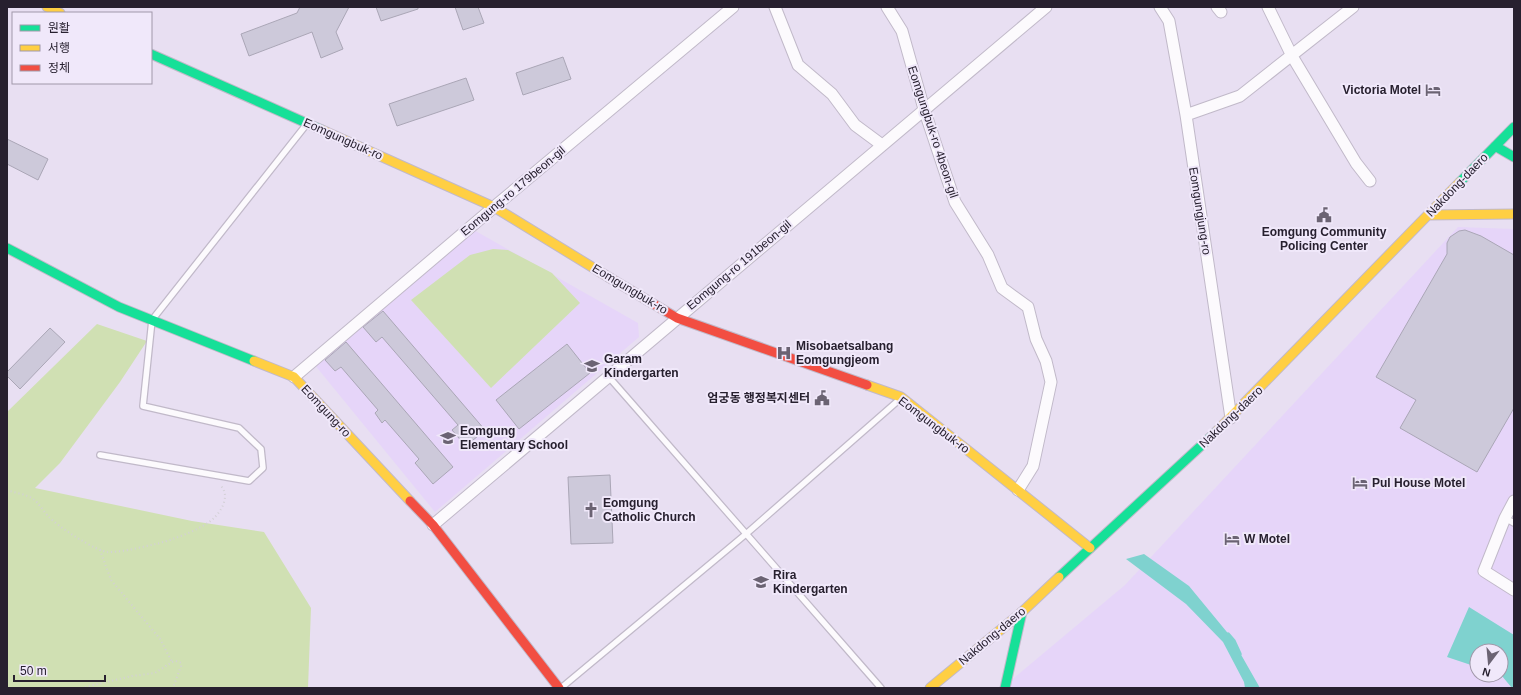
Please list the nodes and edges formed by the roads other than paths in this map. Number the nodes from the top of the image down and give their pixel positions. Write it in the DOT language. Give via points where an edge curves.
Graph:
graph roads {
  1 [pos="47,7"];
  2 [pos="733,7"];
  3 [pos="775,7"];
  4 [pos="887,7"];
  5 [pos="1046,7"];
  6 [pos="1160,7"];
  7 [pos="1268,7"];
  8 [pos="1353,7"];
  9 [pos="58,12"];
  10 [pos="152,54"];
  11 [pos="1292,56"];
  12 [pos="924,109"];
  13 [pos="1186,115"];
  14 [pos="307,124"];
  15 [pos="1514,127"];
  16 [pos="882,145"];
  17 [pos="1495,146"];
  18 [pos="1514,157"];
  19 [pos="1370,181"];
  20 [pos="494,207"];
  21 [pos="1514,214"];
  22 [pos="1429,215"];
  23 [pos="7,248"];
  24 [pos="677,318"];
  25 [pos="152,320"];
  26 [pos="608,376"];
  27 [pos="294,377"];
  28 [pos="901,397"];
  29 [pos="1231,418"];
  30 [pos="100,455"];
  31 [pos="1018,490"];
  32 [pos="1514,502"];
  33 [pos="1510,520"];
  34 [pos="433,525"];
  35 [pos="746,534"];
  36 [pos="1090,548"];
  37 [pos="1514,590"];
  38 [pos="1022,612"];
  39 [pos="560,688"];
  40 [pos="881,688"];
  41 [pos="930,688"];
  42 [pos="1005,688"];
  1 -- 9 [label="street"];
  2 -- 20 [label="street, Eomgung-ro 179beon-gil"];
  3 -- 16 [label="street" via="798,65 832,94 855,125"];
  4 -- 12 [label="street, Eomgungbuk-ro 4beon-gil" via="902,31"];
  5 -- 12 [label="street, Eomgung-ro 191beon-gil"];
  6 -- 13 [label="street, Eomgungjung-ro" via="1169,22"];
  7 -- 11 [label="street"];
  8 -- 11 [label="street"];
  10 -- 14 [label="street, Eomgungbuk-ro"];
  11 -- 13 [label="street" via="1240,96"];
  11 -- 19 [label="street" via="1356,163"];
  12 -- 16 [label="street, Eomgung-ro 191beon-gil"];
  12 -- 31 [label="street, Eomgungbuk-ro 4beon-gil" via="955,202 988,255 1002,288 1028,307 1036,339 1052,382 1033,466"];
  13 -- 29 [label="street, Eomgungjung-ro"];
  14 -- 20 [label="street, Eomgungbuk-ro"];
  14 -- 25 [label="lane"];
  15 -- 17 [label="street, Nakdong-daero"];
  16 -- 24 [label="street, Eomgung-ro 191beon-gil"];
  17 -- 18 [label="street"];
  17 -- 22 [label="street, Nakdong-daero"];
  20 -- 24 [label="street, Eomgungbuk-ro"];
  20 -- 27 [label="street, Eomgung-ro 179beon-gil"];
  21 -- 22 [label="street"];
  22 -- 29 [label="street, Nakdong-daero"];
  23 -- 25 [label="street, Eomgung-ro" via="119,307"];
  24 -- 26 [label="street, Eomgung-ro 191beon-gil"];
  24 -- 28 [label="street, Eomgungbuk-ro"];
  25 -- 27 [label="street, Eomgung-ro"];
  25 -- 30 [label="lane" via="143,406 239,428 261,449 262,468 249,481"];
  26 -- 34 [label="street, Eomgung-ro 191beon-gil"];
  26 -- 35 [label="lane"];
  27 -- 34 [label="street, Eomgung-ro"];
  28 -- 31 [label="street, Eomgungbuk-ro"];
  28 -- 35 [label="lane"];
  29 -- 36 [label="street, Nakdong-daero"];
  31 -- 36 [label="street, Eomgungbuk-ro"];
  32 -- 33 [label="street"];
  33 -- 37 [label="street" via="1484,571"];
  34 -- 39 [label="street, Eomgung-ro"];
  35 -- 39 [label="lane"];
  35 -- 40 [label="lane"];
  36 -- 38 [label="street, Nakdong-daero"];
  38 -- 41 [label="street, Nakdong-daero"];
  38 -- 42 [label="street"];
}
